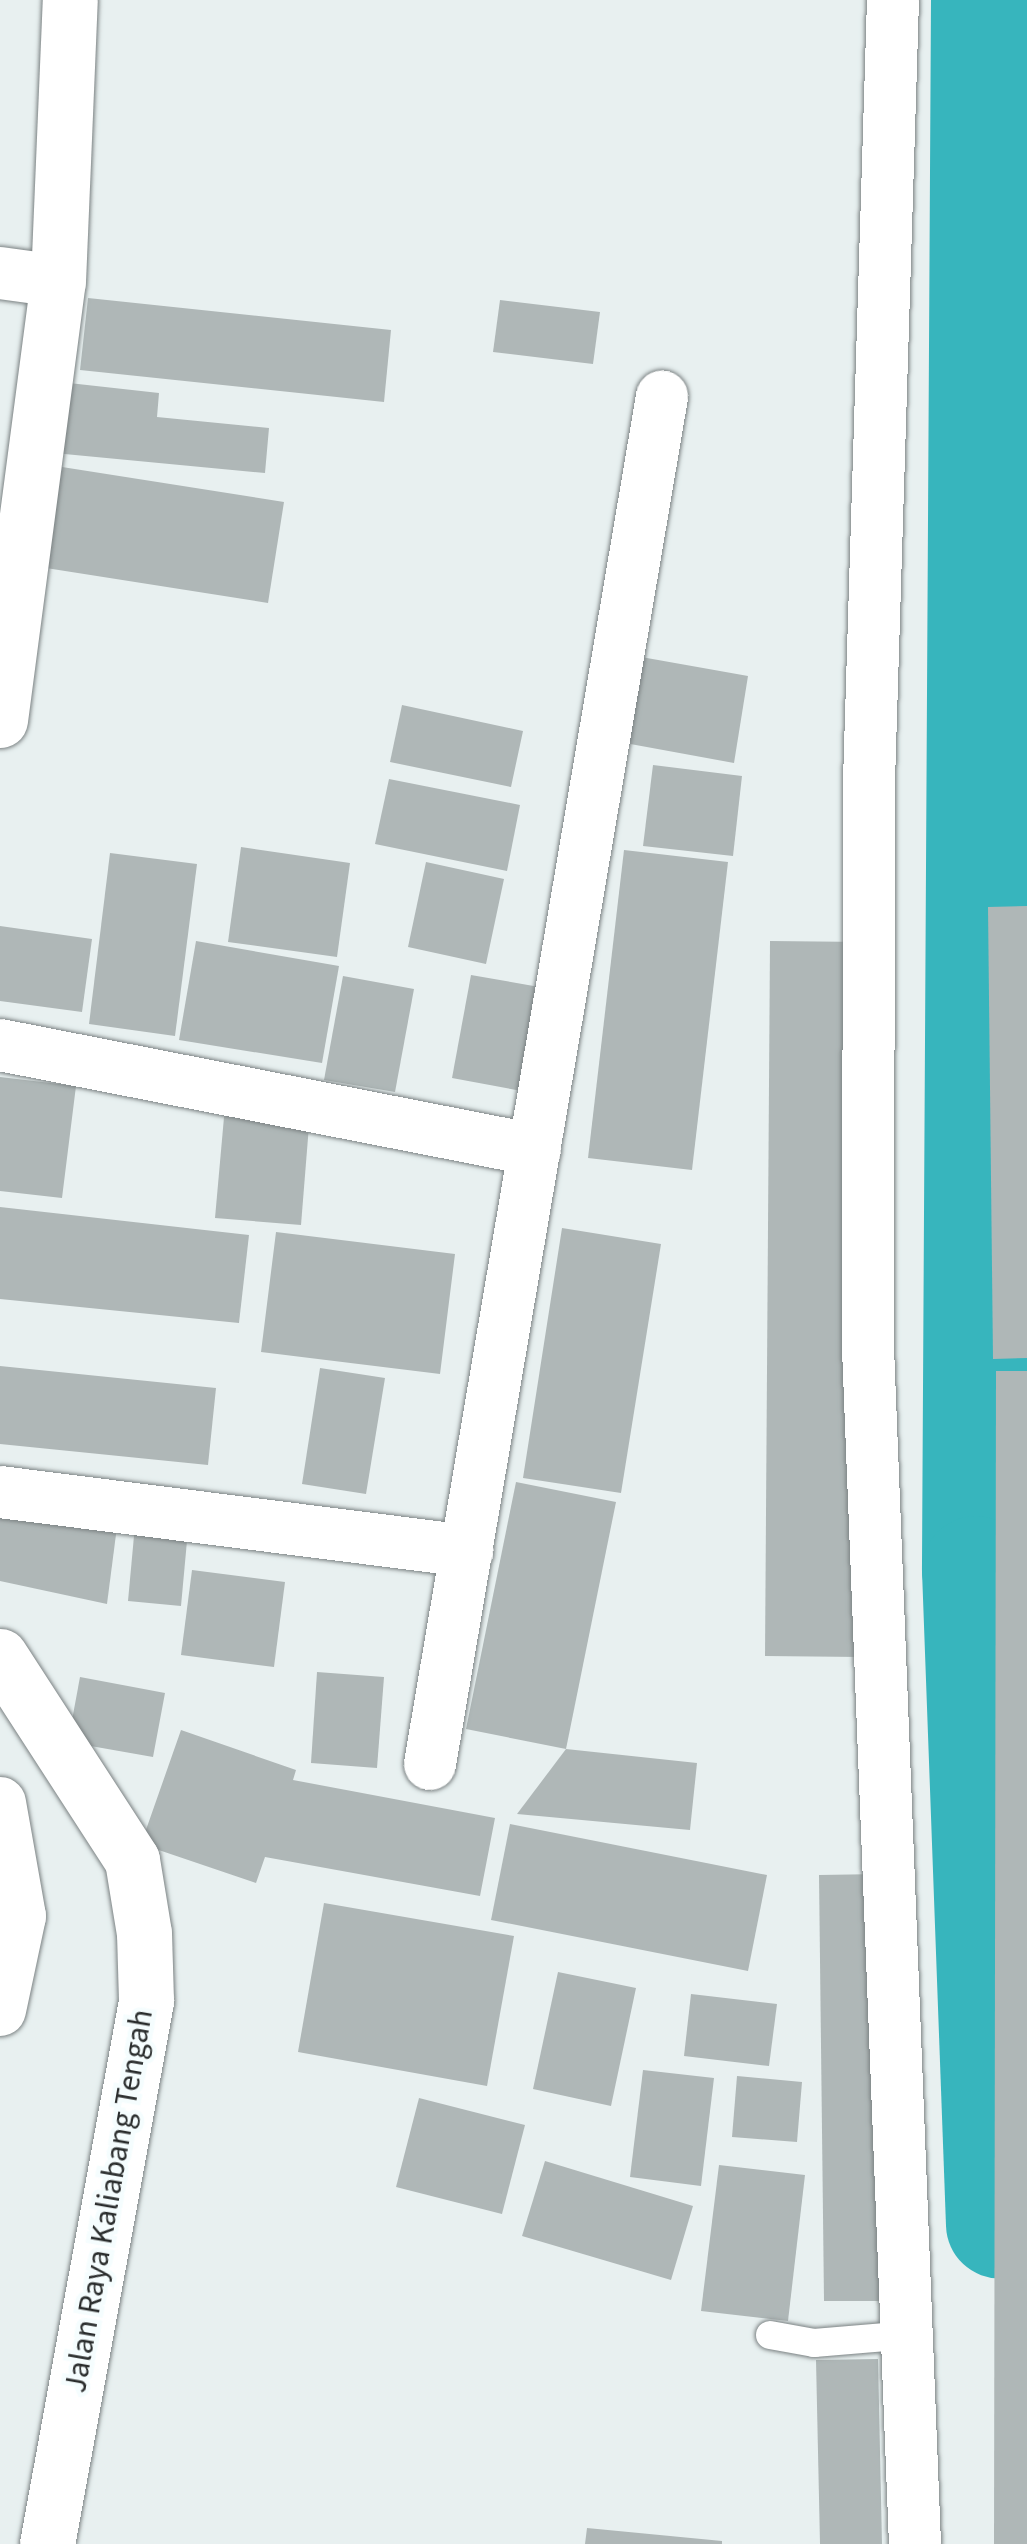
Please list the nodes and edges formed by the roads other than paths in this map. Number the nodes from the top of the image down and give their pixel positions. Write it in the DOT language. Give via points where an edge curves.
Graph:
graph roads {
  1 [pos="70,0"];
  2 [pos="893,0"];
  3 [pos="0,273"];
  4 [pos="58,281"];
  5 [pos="662,397"];
  6 [pos="5,665"];
  7 [pos="0,720"];
  8 [pos="0,1046"];
  9 [pos="535,1150"];
  10 [pos="0,1492"];
  11 [pos="467,1551"];
  12 [pos="0,1656"];
  13 [pos="430,1764"];
  14 [pos="0,1803"];
  15 [pos="0,2010"];
  16 [pos="770,2336"];
  17 [pos="910,2336"];
  18 [pos="47,2544"];
  19 [pos="915,2544"];
  1 -- 4 [label="main road"];
  2 -- 17 [label="street" via="869,779 868,1348"];
  3 -- 4 [label="street"];
  4 -- 6 [label="main road"];
  5 -- 9 [label="street"];
  6 -- 7 [label="main road"];
  8 -- 9 [label="street"];
  9 -- 11 [label="street"];
  10 -- 11 [label="street"];
  11 -- 13 [label="street"];
  12 -- 18 [label="main road, Jalan Raya Kaliabang Tengah" via="132,1860 144,1934 146,2001"];
  14 -- 15 [label="street" via="20,1916"];
  16 -- 17 [label="lane" via="814,2344"];
  17 -- 19 [label="street"];
}
